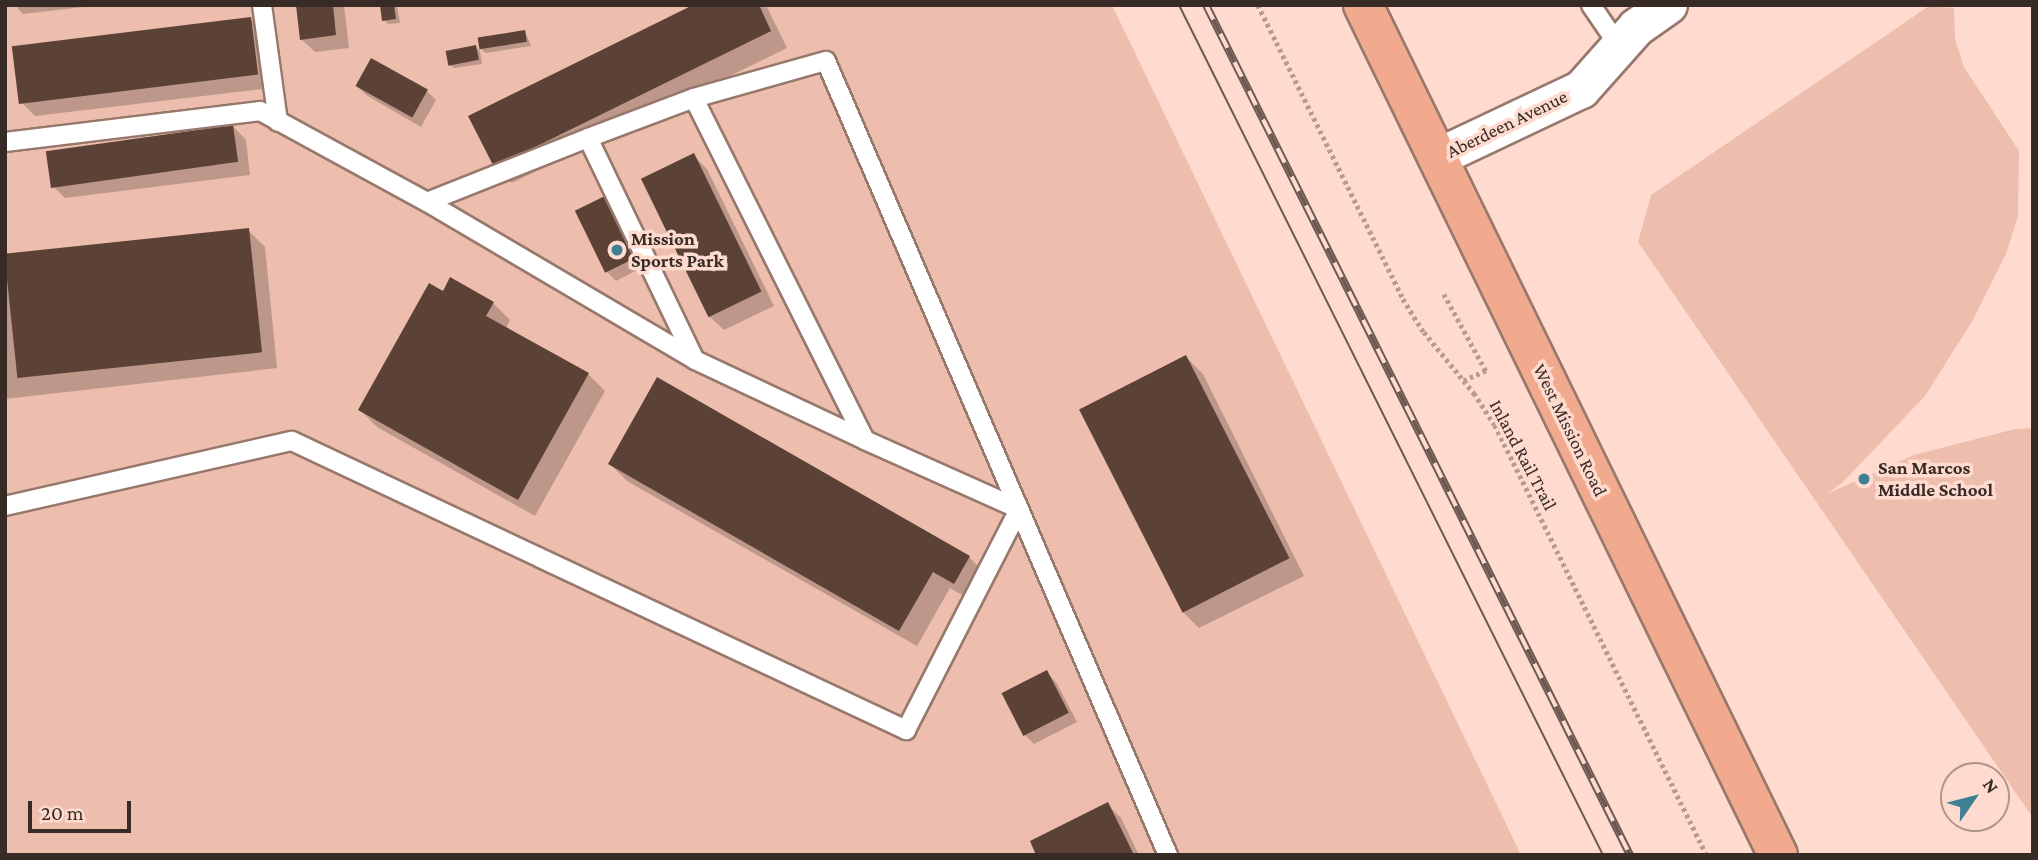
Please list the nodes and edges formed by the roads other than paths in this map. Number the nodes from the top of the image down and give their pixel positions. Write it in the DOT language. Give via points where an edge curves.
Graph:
graph roads {
  1 [pos="262,5"];
  2 [pos="1363,5"];
  3 [pos="1591,5"];
  4 [pos="1668,5"];
  5 [pos="1619,46"];
  6 [pos="694,98"];
  7 [pos="278,122"];
  8 [pos="588,138"];
  9 [pos="5,142"];
  10 [pos="1437,157"];
  11 [pos="427,202"];
  12 [pos="695,360"];
  13 [pos="865,440"];
  14 [pos="5,506"];
  15 [pos="1019,509"];
  16 [pos="1168,855"];
  17 [pos="1778,855"];
  1 -- 7 [label="lane"];
  2 -- 10 [label="main road, West Mission Road"];
  3 -- 5 [label="lane"];
  4 -- 5 [label="street, Aberdeen Avenue" via="1636,27"];
  5 -- 10 [label="street, Aberdeen Avenue" via="1581,89"];
  6 -- 8 [label="lane"];
  6 -- 13 [label="lane"];
  6 -- 15 [label="lane" via="826,61"];
  7 -- 9 [label="lane" via="260,111"];
  7 -- 11 [label="lane"];
  8 -- 11 [label="lane"];
  8 -- 12 [label="lane"];
  10 -- 17 [label="main road, West Mission Road"];
  11 -- 12 [label="lane"];
  12 -- 13 [label="lane"];
  13 -- 15 [label="lane"];
  14 -- 15 [label="lane" via="292,441 906,730"];
  15 -- 16 [label="lane"];
}
